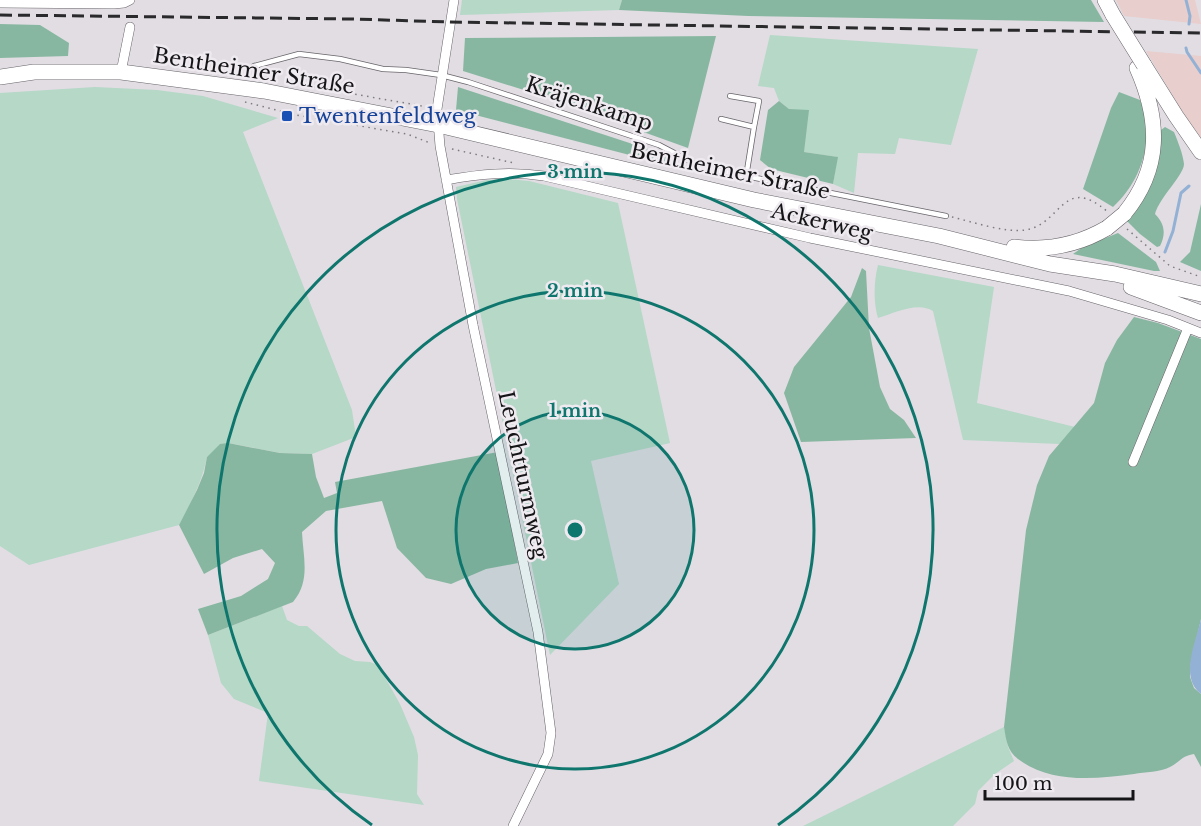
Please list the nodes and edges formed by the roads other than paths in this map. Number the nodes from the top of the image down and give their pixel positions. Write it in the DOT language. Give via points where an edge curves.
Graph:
graph roads {
  1 [pos="130,0"];
  2 [pos="454,0"];
  3 [pos="1105,0"];
  4 [pos="0,3"];
  5 [pos="130,27"];
  6 [pos="254,66"];
  7 [pos="1141,66"];
  8 [pos="121,72"];
  9 [pos="441,75"];
  10 [pos="0,77"];
  11 [pos="730,96"];
  12 [pos="721,119"];
  13 [pos="438,125"];
  14 [pos="754,127"];
  15 [pos="1201,152"];
  16 [pos="746,177"];
  17 [pos="446,180"];
  18 [pos="946,216"];
  19 [pos="957,241"];
  20 [pos="1050,264"];
  21 [pos="1201,294"];
  22 [pos="1201,312"];
  23 [pos="1188,328"];
  24 [pos="1201,333"];
  25 [pos="1133,462"];
  26 [pos="513,826"];
  1 -- 4 [label="street" via="114,4"];
  2 -- 9 [label="street"];
  3 -- 7 [label="main road, bridge"];
  5 -- 8 [label="street"];
  6 -- 9 [label="lane, Kräjenkamp" via="299,54"];
  7 -- 15 [label="main road"];
  7 -- 19 [label="main road, bridge" via="1154,127 1154,146 1140,192 1124,213 1107,228 1083,240 1050,248"];
  8 -- 10 [label="main road, Bentheimer Straße" via="34,72"];
  8 -- 13 [label="main road, Bentheimer Straße" via="264,91"];
  9 -- 13 [label="street"];
  9 -- 16 [label="lane, Kräjenkamp" via="658,145 701,167"];
  11 -- 14 [label="lane" via="759,101"];
  12 -- 14 [label="lane"];
  13 -- 17 [label="street, Leuchtturmweg"];
  13 -- 19 [label="main road, Bentheimer Straße" via="754,200"];
  14 -- 16 [label="lane"];
  16 -- 18 [label="lane, Kräjenkamp"];
  17 -- 23 [label="street, Ackerweg" via="494,172 544,176 810,238 1069,291"];
  17 -- 26 [label="street, Leuchtturmweg" via="538,632 549,711 548,754"];
  19 -- 20 [label="main road, Bentheimer Straße"];
  20 -- 21 [label="main road, Bentheimer Straße"];
  20 -- 22 [label="main road"];
  23 -- 24 [label="street, Ackerweg"];
  23 -- 25 [label="street"];
}
